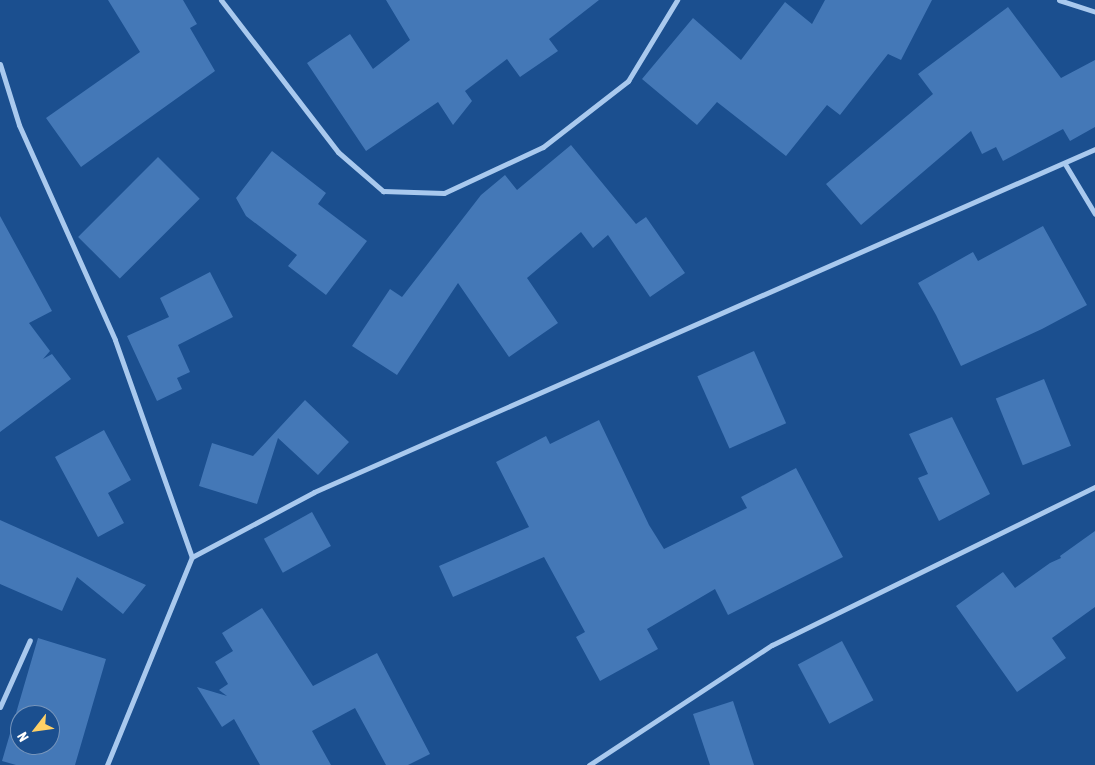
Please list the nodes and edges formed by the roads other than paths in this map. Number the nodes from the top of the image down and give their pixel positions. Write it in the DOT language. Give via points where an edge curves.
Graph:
graph roads {
  1 [pos="221,0"];
  2 [pos="677,0"];
  3 [pos="1059,0"];
  4 [pos="1095,12"];
  5 [pos="0,64"];
  6 [pos="1095,149"];
  7 [pos="1065,164"];
  8 [pos="1095,214"];
  9 [pos="1095,487"];
  10 [pos="192,557"];
  11 [pos="30,640"];
  12 [pos="0,707"];
  13 [pos="107,765"];
  14 [pos="589,765"];
  1 -- 2 [label="street" via="338,152 383,190 444,193 543,147 628,81"];
  3 -- 4 [label="street"];
  5 -- 10 [label="street" via="19,124 115,340"];
  6 -- 7 [label="street"];
  7 -- 8 [label="street"];
  7 -- 10 [label="street" via="314,492"];
  9 -- 14 [label="street" via="772,645"];
  10 -- 13 [label="street"];
  11 -- 12 [label="street"];
}
